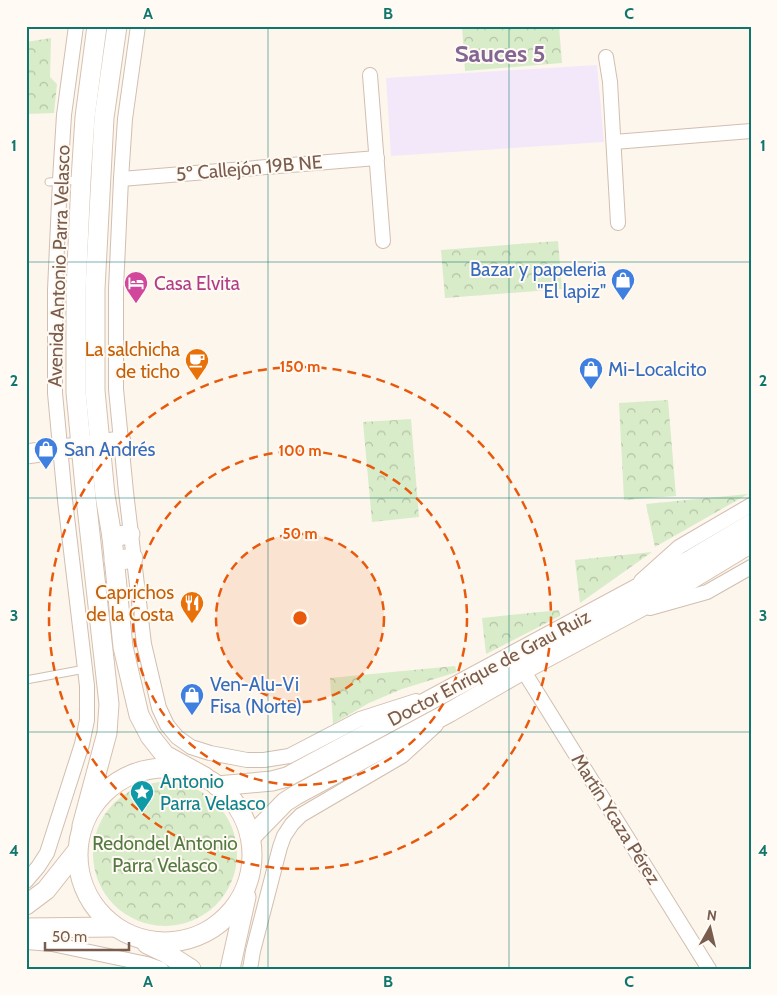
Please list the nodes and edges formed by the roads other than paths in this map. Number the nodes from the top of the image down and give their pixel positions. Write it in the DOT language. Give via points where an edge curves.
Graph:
graph roads {
  1 [pos="76,26"];
  2 [pos="97,26"];
  3 [pos="117,26"];
  4 [pos="138,26"];
  5 [pos="606,57"];
  6 [pos="370,75"];
  7 [pos="751,131"];
  8 [pos="614,142"];
  9 [pos="377,158"];
  10 [pos="121,179"];
  11 [pos="81,180"];
  12 [pos="55,181"];
  13 [pos="618,223"];
  14 [pos="383,241"];
  15 [pos="121,441"];
  16 [pos="100,444"];
  17 [pos="81,447"];
  18 [pos="60,450"];
  19 [pos="26,454"];
  20 [pos="751,505"];
  21 [pos="751,524"];
  22 [pos="121,535"];
  23 [pos="751,543"];
  24 [pos="133,558"];
  25 [pos="114,561"];
  26 [pos="751,567"];
  27 [pos="625,595"];
  28 [pos="628,614"];
  29 [pos="85,669"];
  30 [pos="523,670"];
  31 [pos="26,680"];
  32 [pos="450,690"];
  33 [pos="450,712"];
  34 [pos="211,781"];
  35 [pos="82,826"];
  36 [pos="251,837"];
  37 [pos="77,851"];
  38 [pos="251,877"];
  39 [pos="26,881"];
  40 [pos="26,904"];
  41 [pos="115,927"];
  42 [pos="26,928"];
  43 [pos="132,937"];
  44 [pos="26,942"];
  45 [pos="161,969"];
  46 [pos="191,969"];
  47 [pos="230,969"];
  48 [pos="250,969"];
  49 [pos="709,969"];
  1 -- 12 [label="street, Avenida Antonio Parra Velasco"];
  2 -- 11 [label="main road, Avenida Antonio Parra Velasco" via="85,117"];
  3 -- 16 [label="main road, Avenida Antonio Parra Velasco" via="104,118 95,289 95,391"];
  4 -- 10 [label="street, Avenida Antonio Parra Velasco" via="125,119"];
  5 -- 8 [label="street"];
  6 -- 9 [label="street"];
  7 -- 8 [label="street"];
  8 -- 13 [label="street"];
  9 -- 10 [label="street, 5º Callejón 19B NE"];
  9 -- 14 [label="street"];
  10 -- 15 [label="street, Avenida Antonio Parra Velasco" via="116,389"];
  11 -- 12 [label="lane"];
  11 -- 17 [label="main road, Avenida Antonio Parra Velasco" via="76,290 76,392"];
  12 -- 18 [label="street, Avenida Antonio Parra Velasco" via="55,393"];
  15 -- 16 [label="main road"];
  15 -- 22 [label="street, Avenida Antonio Parra Velasco"];
  16 -- 17 [label="main road"];
  16 -- 22 [label="main road, Avenida Antonio Parra Velasco" via="105,495"];
  17 -- 18 [label="main road"];
  17 -- 35 [label="main road, Avenida Antonio Parra Velasco" via="109,704 106,733"];
  18 -- 19 [label="main road"];
  18 -- 29 [label="street, Avenida Antonio Parra Velasco"];
  20 -- 27 [label="street" via="679,547"];
  21 -- 27 [label="main road, Doctor Enrique de Grau Ruiz"];
  22 -- 24 [label="street, Avenida Antonio Parra Velasco"];
  22 -- 25 [label="main road, Avenida Antonio Parra Velasco"];
  23 -- 28 [label="main road, Doctor Enrique de Grau Ruiz"];
  24 -- 25 [label="main road"];
  24 -- 32 [label="street, Avenida Antonio Parra Velasco" via="144,644 159,708 177,738 191,747 247,760 277,759 289,756 360,719"];
  25 -- 34 [label="main road, Avenida Antonio Parra Velasco" via="123,646 139,715 165,755"];
  26 -- 28 [label="street, Doctor Enrique de Grau Ruiz" via="707,592"];
  27 -- 32 [label="main road, Doctor Enrique de Grau Ruiz"];
  28 -- 30 [label="main road, Doctor Enrique de Grau Ruiz"];
  29 -- 31 [label="lane"];
  29 -- 39 [label="street, Avenida Antonio Parra Velasco" via="87,720 82,744 47,853"];
  30 -- 33 [label="main road, Doctor Enrique de Grau Ruiz"];
  30 -- 49 [label="street, Martín Ycaza Pérez"];
  32 -- 34 [label="main road, Doctor Enrique de Grau Ruiz" via="287,777 272,781"];
  33 -- 36 [label="main road, Doctor Enrique de Grau Ruiz" via="296,794"];
  33 -- 48 [label="street" via="402,756 311,808 292,824 280,847"];
  34 -- 35 [label="main road" via="176,768 146,770 118,781 96,800"];
  34 -- 36 [label="main road" via="229,795 246,819"];
  35 -- 37 [label="main road"];
  36 -- 38 [label="main road"];
  37 -- 40 [label="main road" via="46,890"];
  37 -- 41 [label="main road" via="79,875 88,898"];
  38 -- 43 [label="main road" via="238,904 226,918 191,939 162,943"];
  38 -- 47 [label="main road"];
  41 -- 42 [label="main road"];
  41 -- 43 [label="main road"];
  43 -- 46 [label="main road"];
  44 -- 45 [label="street" via="52,944"];
}
